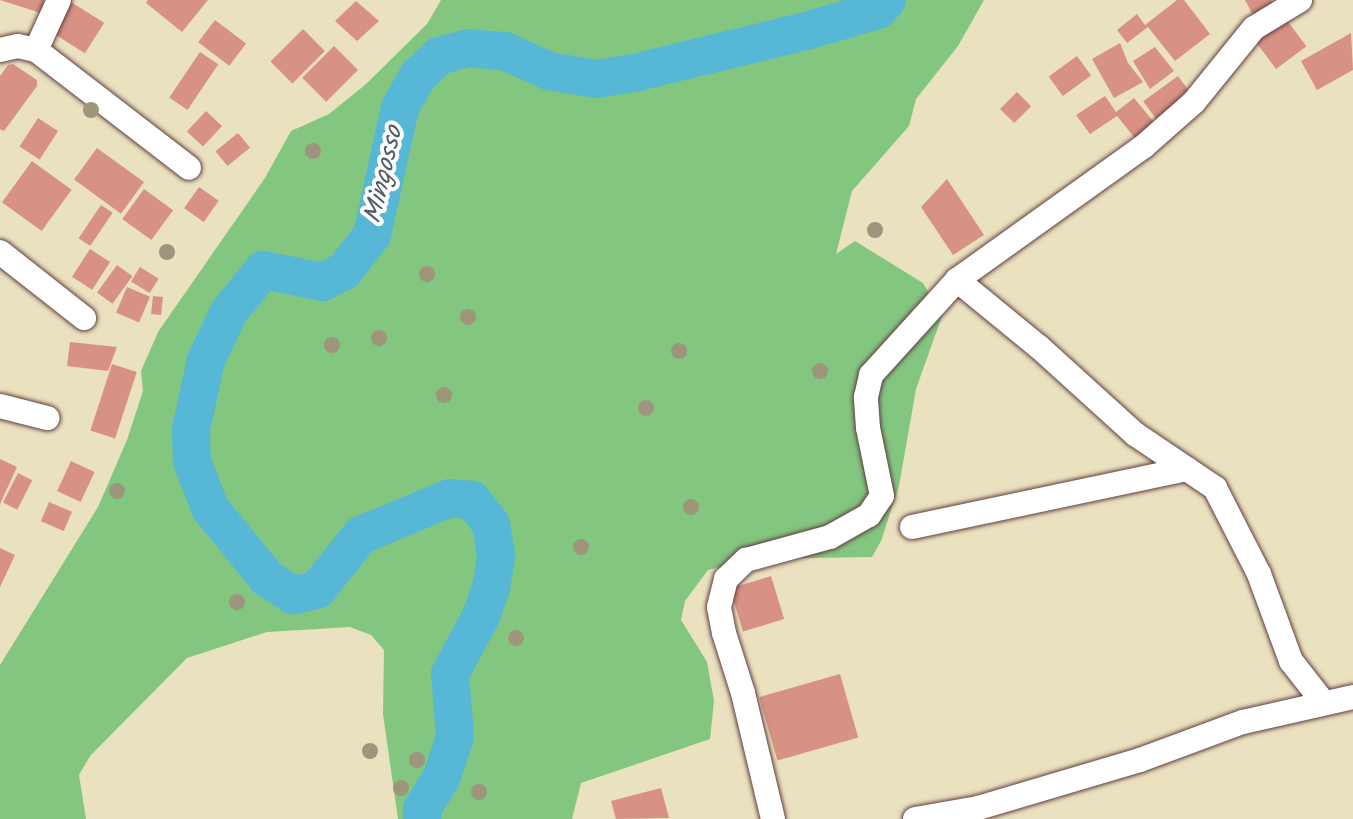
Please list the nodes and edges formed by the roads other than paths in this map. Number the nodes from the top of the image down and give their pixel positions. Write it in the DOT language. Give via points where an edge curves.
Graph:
graph roads {
  1 [pos="59,0"];
  2 [pos="1300,0"];
  3 [pos="0,50"];
  4 [pos="36,50"];
  5 [pos="189,168"];
  6 [pos="0,252"];
  7 [pos="957,280"];
  8 [pos="84,318"];
  9 [pos="0,406"];
  10 [pos="47,418"];
  11 [pos="1187,469"];
  12 [pos="912,527"];
  13 [pos="1353,697"];
  14 [pos="1323,702"];
  15 [pos="773,819"];
  16 [pos="915,819"];
  1 -- 4 [label="street"];
  2 -- 7 [label="street" via="1254,28 1194,102 1143,147"];
  3 -- 4 [label="street"];
  4 -- 5 [label="street"];
  6 -- 8 [label="street"];
  7 -- 11 [label="street" via="1135,434"];
  7 -- 15 [label="street" via="871,375 866,397 881,485 879,505 830,537 746,560 726,579 719,607 724,633"];
  9 -- 10 [label="street"];
  11 -- 12 [label="street"];
  11 -- 14 [label="street" via="1215,488 1259,574 1291,661"];
  13 -- 14 [label="street"];
  14 -- 16 [label="street" via="1243,722 1140,760 978,808"];
}
